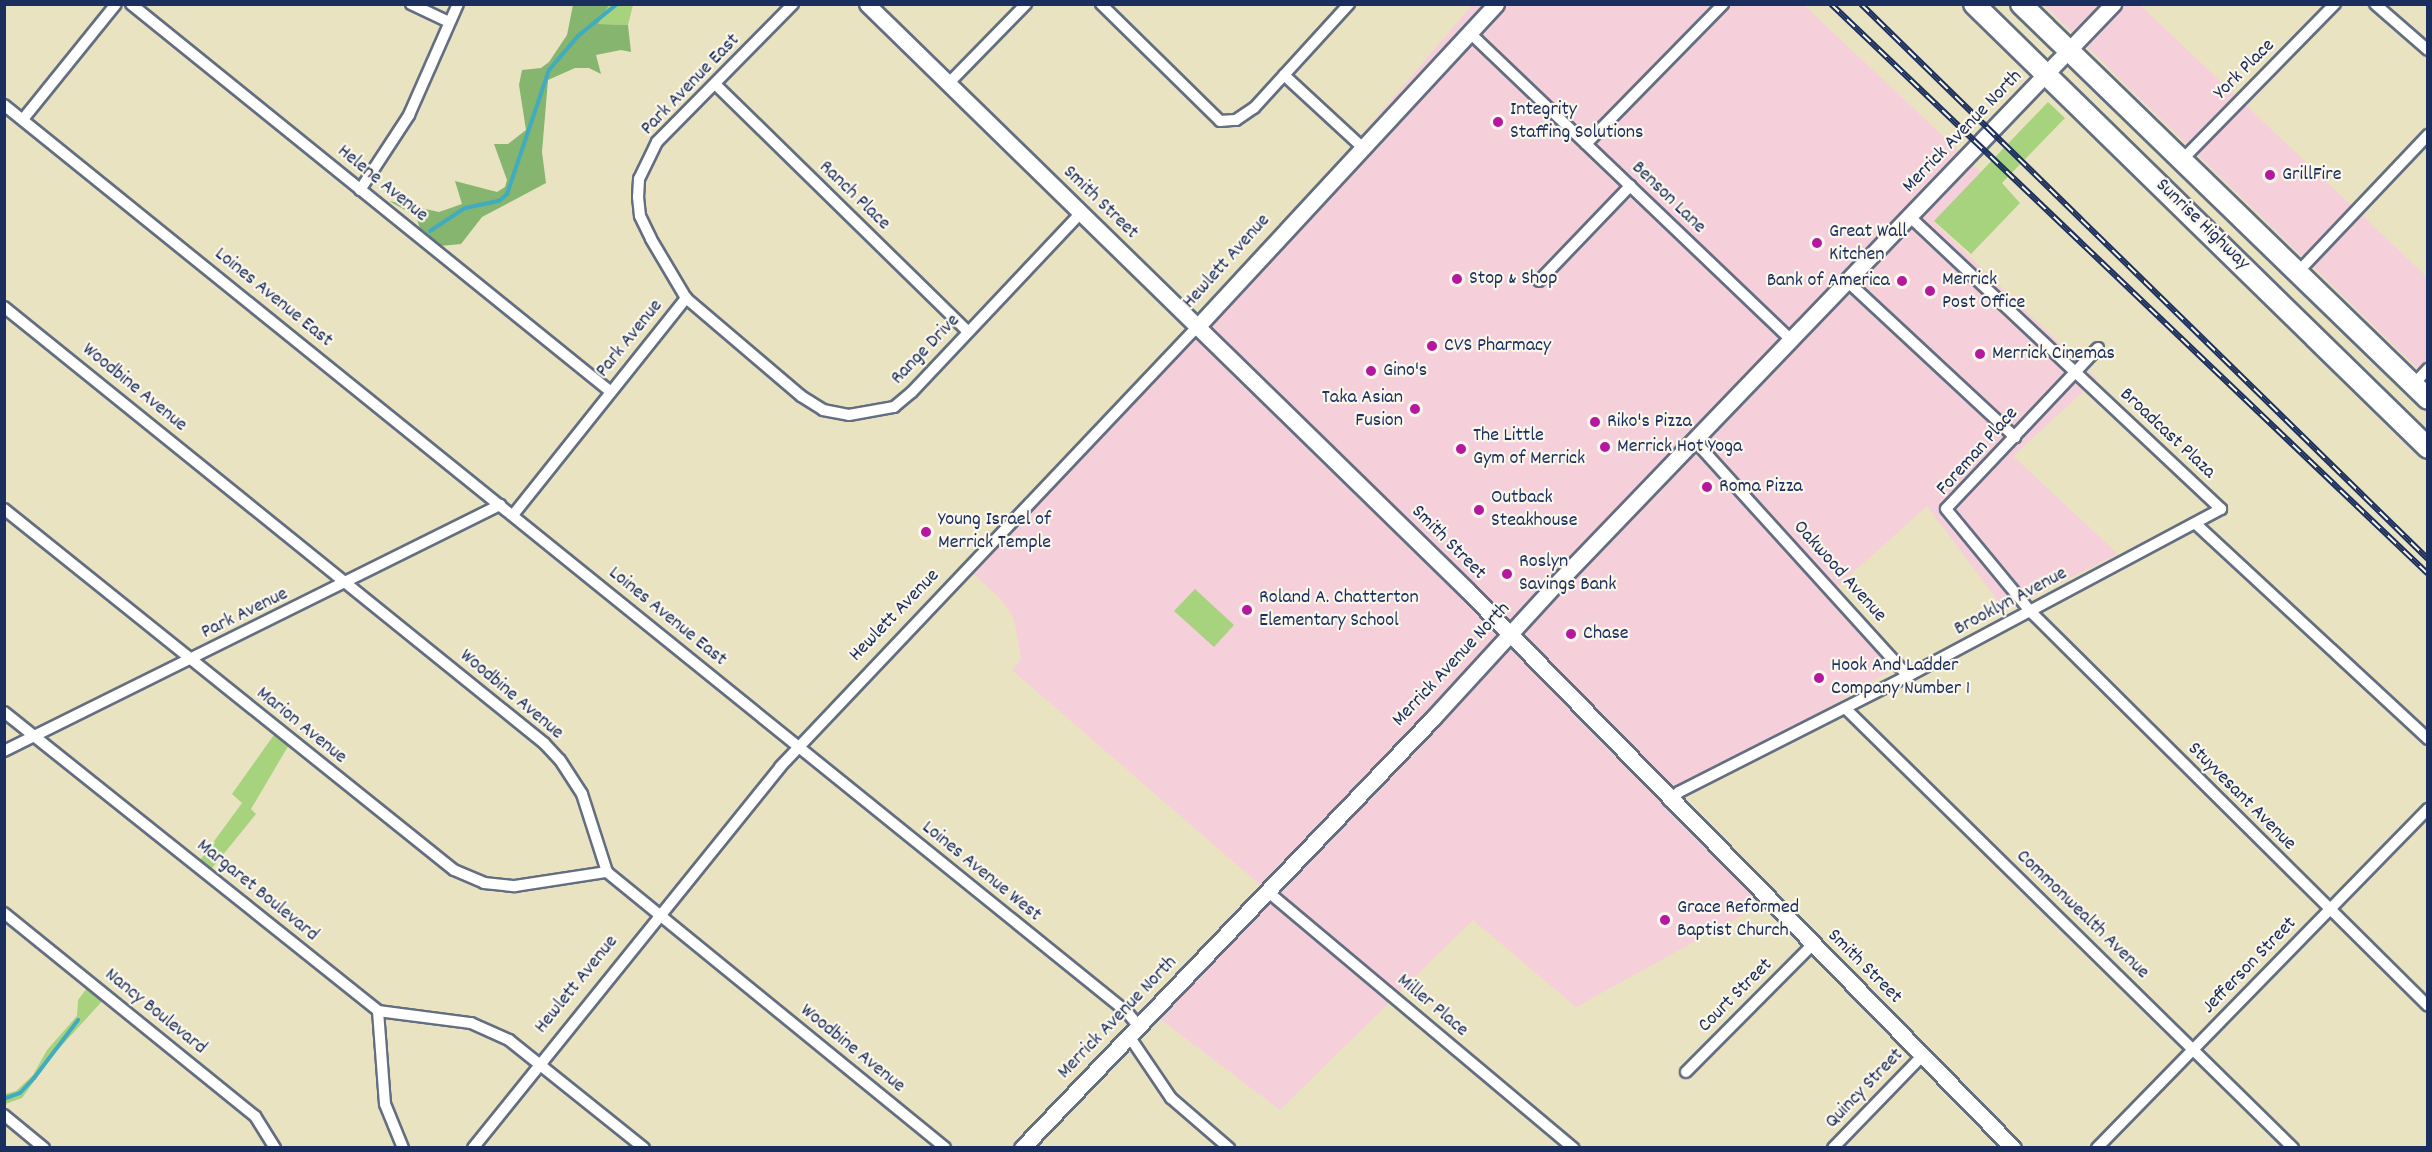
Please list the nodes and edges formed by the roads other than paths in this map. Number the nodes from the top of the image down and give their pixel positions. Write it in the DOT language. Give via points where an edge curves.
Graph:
graph roads {
  1 [pos="116,4"];
  2 [pos="131,4"];
  3 [pos="411,4"];
  4 [pos="458,4"];
  5 [pos="793,4"];
  6 [pos="867,4"];
  7 [pos="1026,4"];
  8 [pos="1101,4"];
  9 [pos="1496,4"];
  10 [pos="1723,4"];
  11 [pos="1974,4"];
  12 [pos="2021,4"];
  13 [pos="2113,4"];
  14 [pos="2335,4"];
  15 [pos="2375,4"];
  16 [pos="1342,7"];
  17 [pos="449,22"];
  18 [pos="1470,33"];
  19 [pos="2070,50"];
  20 [pos="2427,50"];
  21 [pos="1284,75"];
  22 [pos="2047,75"];
  23 [pos="715,84"];
  24 [pos="948,84"];
  25 [pos="4,105"];
  26 [pos="9,115"];
  27 [pos="24,118"];
  28 [pos="2427,135"];
  29 [pos="1586,144"];
  30 [pos="1362,147"];
  31 [pos="2182,160"];
  32 [pos="1630,186"];
  33 [pos="360,190"];
  34 [pos="1080,214"];
  35 [pos="1910,217"];
  36 [pos="2298,272"];
  37 [pos="1846,280"];
  38 [pos="1539,281"];
  39 [pos="686,298"];
  40 [pos="4,307"];
  41 [pos="1197,327"];
  42 [pos="969,332"];
  43 [pos="1790,339"];
  44 [pos="2098,348"];
  45 [pos="2427,369"];
  46 [pos="2076,373"];
  47 [pos="2413,385"];
  48 [pos="611,392"];
  49 [pos="2427,399"];
  50 [pos="2014,437"];
  51 [pos="1694,440"];
  52 [pos="2427,448"];
  53 [pos="500,505"];
  54 [pos="4,509"];
  55 [pos="513,515"];
  56 [pos="2197,525"];
  57 [pos="347,584"];
  58 [pos="2031,612"];
  59 [pos="1509,635"];
  60 [pos="191,660"];
  61 [pos="1908,676"];
  62 [pos="1845,708"];
  63 [pos="4,712"];
  64 [pos="35,736"];
  65 [pos="2427,739"];
  66 [pos="798,747"];
  67 [pos="4,751"];
  68 [pos="1670,801"];
  69 [pos="2427,809"];
  70 [pos="607,872"];
  71 [pos="1267,891"];
  72 [pos="2329,910"];
  73 [pos="4,913"];
  74 [pos="660,917"];
  75 [pos="1812,945"];
  76 [pos="2427,1006"];
  77 [pos="378,1011"];
  78 [pos="1134,1031"];
  79 [pos="2193,1050"];
  80 [pos="1922,1056"];
  81 [pos="540,1065"];
  82 [pos="1686,1072"];
  83 [pos="4,1116"];
  84 [pos="44,1148"];
  85 [pos="275,1148"];
  86 [pos="403,1148"];
  87 [pos="473,1148"];
  88 [pos="644,1148"];
  89 [pos="945,1148"];
  90 [pos="1022,1148"];
  91 [pos="1229,1148"];
  92 [pos="1572,1148"];
  93 [pos="1833,1148"];
  94 [pos="2013,1148"];
  95 [pos="2097,1148"];
  96 [pos="2293,1148"];
  1 -- 27 [label="street"];
  2 -- 33 [label="street, Helene Avenue"];
  3 -- 17 [label="street"];
  4 -- 17 [label="street"];
  5 -- 23 [label="street, Park Avenue East"];
  6 -- 24 [label="street, Smith Street"];
  7 -- 24 [label="street"];
  8 -- 21 [label="street" via="1220,121 1236,120 1254,108"];
  9 -- 18 [label="street, Hewlett Avenue"];
  10 -- 29 [label="street"];
  11 -- 22 [label="highway, Sunrise Highway"];
  12 -- 19 [label="highway, Sunrise Highway"];
  13 -- 19 [label="street, Merrick Avenue North"];
  14 -- 31 [label="street, York Place"];
  15 -- 20 [label="street"];
  16 -- 21 [label="street"];
  17 -- 33 [label="street" via="409,115"];
  18 -- 29 [label="street, Benson Lane"];
  18 -- 30 [label="street, Hewlett Avenue"];
  19 -- 22 [label="street, Merrick Avenue North"];
  19 -- 31 [label="highway, Sunrise Highway"];
  21 -- 30 [label="street"];
  22 -- 35 [label="street, Merrick Avenue North"];
  22 -- 52 [label="highway, Sunrise Highway"];
  23 -- 39 [label="street, Park Avenue East" via="657,142 639,179 640,216"];
  23 -- 42 [label="street, Ranch Place"];
  24 -- 34 [label="street, Smith Street"];
  25 -- 26 [label="street"];
  26 -- 27 [label="street, Loines Avenue East"];
  27 -- 53 [label="street, Loines Avenue East"];
  28 -- 36 [label="street"];
  29 -- 32 [label="street, Benson Lane"];
  30 -- 41 [label="street, Hewlett Avenue"];
  31 -- 36 [label="highway, Sunrise Highway"];
  32 -- 38 [label="street"];
  32 -- 43 [label="street, Benson Lane"];
  33 -- 48 [label="street, Helene Avenue"];
  34 -- 41 [label="street, Smith Street"];
  34 -- 42 [label="street, Range Drive"];
  35 -- 37 [label="street, Merrick Avenue North"];
  35 -- 46 [label="street, Broadcast Plaza"];
  36 -- 47 [label="highway, Sunrise Highway"];
  37 -- 43 [label="street, Merrick Avenue North"];
  37 -- 50 [label="street"];
  39 -- 42 [label="street, Range Drive" via="801,396 823,410 849,415 894,407"];
  39 -- 48 [label="street, Park Avenue"];
  40 -- 57 [label="street, Woodbine Avenue"];
  41 -- 59 [label="street, Smith Street"];
  41 -- 66 [label="street, Hewlett Avenue"];
  43 -- 51 [label="street, Merrick Avenue North"];
  44 -- 46 [label="street, Foreman Place"];
  45 -- 47 [label="street"];
  46 -- 50 [label="street, Foreman Place"];
  46 -- 56 [label="street, Broadcast Plaza" via="2221,509"];
  47 -- 49 [label="highway, Sunrise Highway"];
  48 -- 55 [label="street, Park Avenue"];
  50 -- 58 [label="street, Foreman Place" via="1946,508"];
  51 -- 59 [label="street, Merrick Avenue North"];
  51 -- 61 [label="street, Oakwood Avenue"];
  53 -- 55 [label="street, Loines Avenue East"];
  53 -- 57 [label="street, Park Avenue"];
  54 -- 60 [label="street, Marion Avenue"];
  55 -- 66 [label="street, Loines Avenue East"];
  56 -- 58 [label="street, Brooklyn Avenue"];
  56 -- 65 [label="street"];
  57 -- 60 [label="street, Park Avenue"];
  57 -- 70 [label="street, Woodbine Avenue" via="560,760 582,794"];
  58 -- 61 [label="street, Brooklyn Avenue"];
  58 -- 72 [label="street, Stuyvesant Avenue"];
  59 -- 68 [label="street, Smith Street"];
  59 -- 71 [label="street, Merrick Avenue North"];
  60 -- 64 [label="street, Park Avenue"];
  60 -- 70 [label="street, Marion Avenue" via="454,870 484,883 515,886"];
  61 -- 62 [label="street, Brooklyn Avenue"];
  62 -- 68 [label="street, Brooklyn Avenue" via="1679,792"];
  62 -- 79 [label="street, Commonwealth Avenue"];
  63 -- 64 [label="street, Margaret Boulevard"];
  64 -- 67 [label="street, Park Avenue"];
  64 -- 77 [label="street, Margaret Boulevard"];
  66 -- 74 [label="street, Hewlett Avenue"];
  66 -- 78 [label="street, Loines Avenue West" via="1127,1012"];
  68 -- 75 [label="street, Smith Street"];
  69 -- 72 [label="street, Jefferson Street"];
  70 -- 74 [label="street, Woodbine Avenue"];
  71 -- 78 [label="street, Merrick Avenue North"];
  71 -- 92 [label="street, Miller Place"];
  72 -- 76 [label="street, Stuyvesant Avenue"];
  72 -- 79 [label="street, Jefferson Street"];
  73 -- 85 [label="street, Nancy Boulevard" via="255,1116"];
  74 -- 81 [label="street, Hewlett Avenue"];
  74 -- 89 [label="street, Woodbine Avenue"];
  75 -- 80 [label="street, Smith Street"];
  75 -- 82 [label="street, Court Street"];
  77 -- 81 [label="street" via="471,1023 509,1040"];
  77 -- 86 [label="street" via="385,1104"];
  78 -- 90 [label="street, Merrick Avenue North"];
  78 -- 91 [label="street, Loines Avenue West" via="1171,1098"];
  79 -- 95 [label="street, Jefferson Street"];
  79 -- 96 [label="street, Commonwealth Avenue"];
  80 -- 93 [label="street, Quincy Street"];
  80 -- 94 [label="street, Smith Street"];
  81 -- 87 [label="street, Hewlett Avenue"];
  81 -- 88 [label="street"];
  83 -- 84 [label="street"];
}
